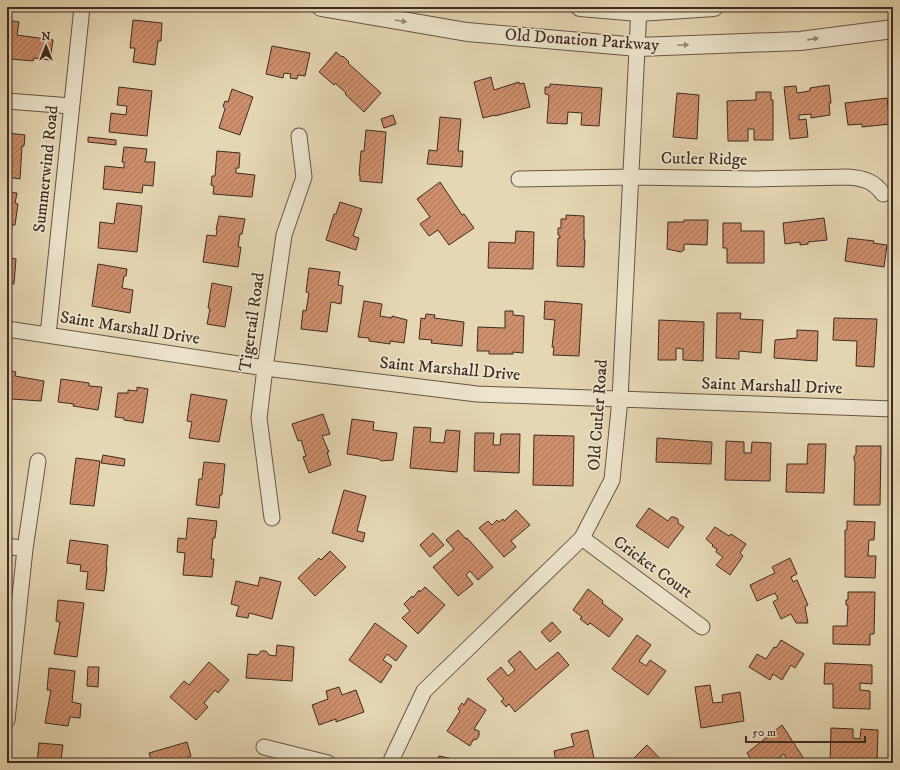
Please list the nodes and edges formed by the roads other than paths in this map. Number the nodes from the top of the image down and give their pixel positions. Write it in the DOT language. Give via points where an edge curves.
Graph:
graph roads {
  1 [pos="82,7"];
  2 [pos="321,7"];
  3 [pos="580,7"];
  4 [pos="714,7"];
  5 [pos="639,10"];
  6 [pos="893,29"];
  7 [pos="638,47"];
  8 [pos="7,101"];
  9 [pos="71,106"];
  10 [pos="299,136"];
  11 [pos="631,177"];
  12 [pos="519,179"];
  13 [pos="883,194"];
  14 [pos="7,329"];
  15 [pos="48,335"];
  16 [pos="265,368"];
  17 [pos="620,398"];
  18 [pos="893,409"];
  19 [pos="38,461"];
  20 [pos="272,518"];
  21 [pos="582,538"];
  22 [pos="7,546"];
  23 [pos="25,549"];
  24 [pos="702,627"];
  25 [pos="7,720"];
  26 [pos="264,747"];
  27 [pos="328,763"];
  28 [pos="390,763"];
  1 -- 9 [label="street, Summerwind Road"];
  2 -- 7 [label="street, Old Donation Parkway, one-way" via="467,32"];
  3 -- 5 [label="street, Old Donation Parkway"];
  4 -- 5 [label="street, Old Donation Parkway"];
  5 -- 7 [label="street, Old Cutler Road"];
  7 -- 6 [label="street, Old Donation Parkway, one-way" via="800,41"];
  7 -- 11 [label="street, Old Cutler Road"];
  8 -- 9 [label="street"];
  9 -- 15 [label="street, Summerwind Road"];
  10 -- 16 [label="street, Tigertail Road" via="304,177 284,235"];
  11 -- 12 [label="street, Cutler Ridge"];
  11 -- 13 [label="street, Cutler Ridge" via="848,177 871,182"];
  11 -- 17 [label="street, Old Cutler Road"];
  14 -- 15 [label="street, Saint Marshall Drive"];
  15 -- 16 [label="street, Saint Marshall Drive"];
  16 -- 17 [label="street, Saint Marshall Drive" via="477,394"];
  16 -- 20 [label="street, Tigertail Road" via="259,418"];
  17 -- 18 [label="street, Saint Marshall Drive"];
  17 -- 21 [label="street, Old Cutler Road" via="612,480"];
  19 -- 23 [label="street"];
  21 -- 24 [label="street, Cricket Court"];
  21 -- 28 [label="street, Old Cutler Road" via="424,691"];
  22 -- 23 [label="street"];
  23 -- 25 [label="street"];
  26 -- 27 [label="street"];
}
